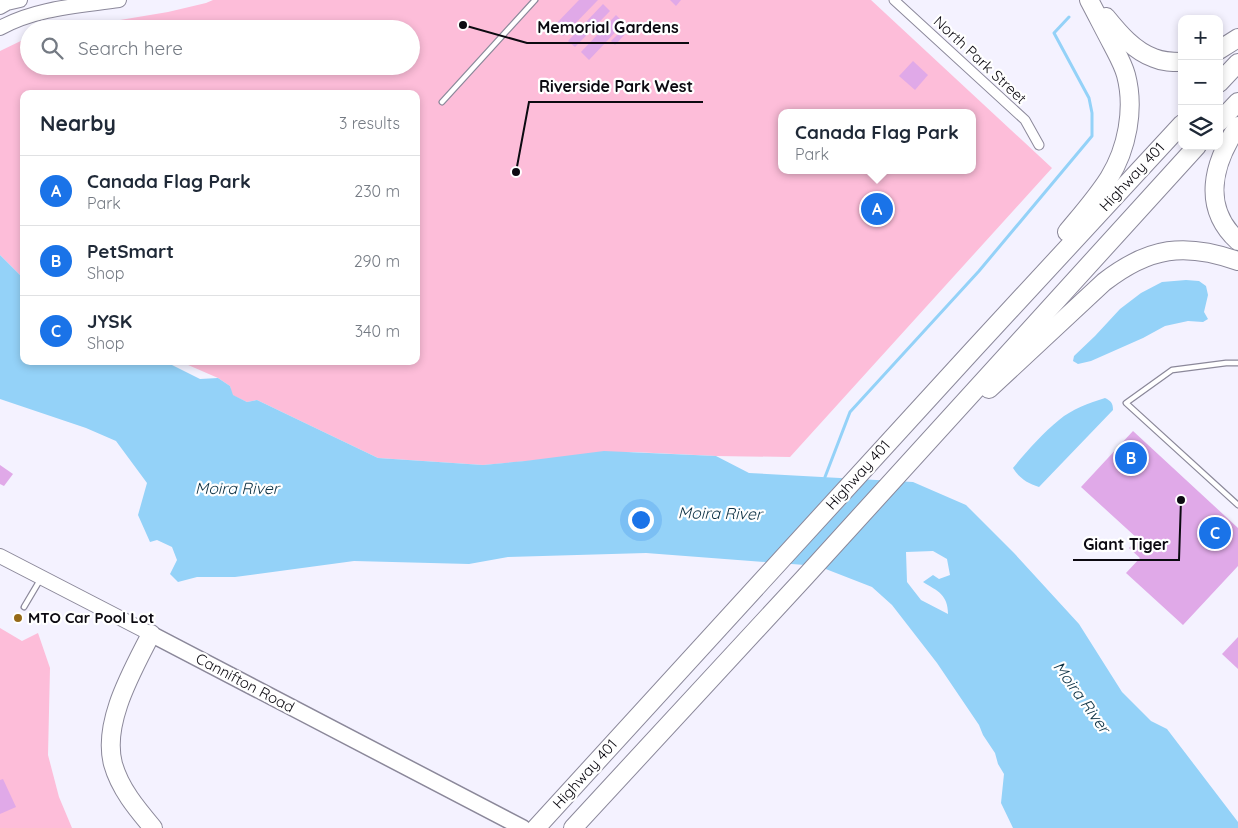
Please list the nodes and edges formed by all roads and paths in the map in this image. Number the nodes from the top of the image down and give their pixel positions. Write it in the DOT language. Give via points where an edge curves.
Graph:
graph roads {
  1 [pos="20,0"];
  2 [pos="118,0"];
  3 [pos="534,0"];
  4 [pos="894,0"];
  5 [pos="1091,0"];
  6 [pos="0,7"];
  7 [pos="0,28"];
  8 [pos="1238,38"];
  9 [pos="1223,47"];
  10 [pos="1178,62"];
  11 [pos="1238,63"];
  12 [pos="1223,79"];
  13 [pos="442,102"];
  14 [pos="1238,102"];
  15 [pos="1223,118"];
  16 [pos="1238,126"];
  17 [pos="1178,128"];
  18 [pos="1039,145"];
  19 [pos="1193,150"];
  20 [pos="1238,241"];
  21 [pos="1238,261"];
  22 [pos="973,350"];
  23 [pos="1238,364"];
  24 [pos="919,452"];
  25 [pos="1238,505"];
  26 [pos="0,556"];
  27 [pos="42,578"];
  28 [pos="24,607"];
  29 [pos="151,634"];
  30 [pos="569,791"];
  31 [pos="574,827"];
  32 [pos="154,828"];
  33 [pos="523,828"];
  34 [pos="531,828"];
  35 [pos="536,828"];
  1 -- 6 [label="main road"];
  2 -- 7 [label="main road" via="46,10 13,20"];
  3 -- 13 [label="lane"];
  4 -- 18 [label="street, North Park Street" via="1025,120"];
  5 -- 10 [label="highway" via="1118,32 1141,52 1167,62"];
  5 -- 22 [label="highway" via="1126,75 1129,122 1119,158 1095,197"];
  8 -- 9 [label="highway"];
  11 -- 12 [label="highway"];
  14 -- 15 [label="highway"];
  16 -- 20 [label="highway" via="1216,170 1214,192 1222,220"];
  17 -- 22 [label="highway, Highway 401"];
  19 -- 24 [label="highway, Highway 401"];
  21 -- 24 [label="highway" via="1203,251 1179,250 1158,253 1124,268 1104,282"];
  22 -- 30 [label="highway, Highway 401"];
  23 -- 25 [label="lane" via="1172,370 1126,403"];
  24 -- 31 [label="highway, Highway 401"];
  26 -- 27 [label="main road, Cannifton Road"];
  27 -- 28 [label="lane"];
  27 -- 29 [label="main road, Cannifton Road"];
  29 -- 32 [label="highway" via="119,702 111,751 112,762 124,790"];
  29 -- 33 [label="main road, Cannifton Road"];
  30 -- 34 [label="highway"];
  30 -- 35 [label="highway, Highway 401"];
}
